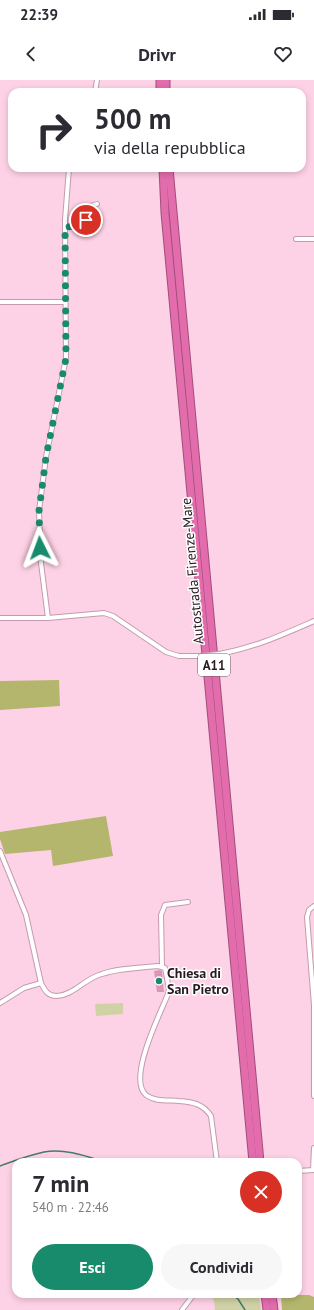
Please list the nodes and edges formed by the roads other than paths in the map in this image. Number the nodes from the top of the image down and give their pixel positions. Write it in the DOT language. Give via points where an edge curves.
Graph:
graph roads {
  1 [pos="69,172"];
  2 [pos="163,172"];
  3 [pos="169,172"];
  4 [pos="97,204"];
  5 [pos="65,227"];
  6 [pos="296,239"];
  7 [pos="314,239"];
  8 [pos="0,302"];
  9 [pos="65,302"];
  10 [pos="0,618"];
  11 [pos="48,618"];
  12 [pos="314,621"];
  13 [pos="0,851"];
  14 [pos="188,902"];
  15 [pos="314,906"];
  16 [pos="162,966"];
  17 [pos="42,983"];
  18 [pos="0,1003"];
  19 [pos="314,1096"];
  20 [pos="314,1148"];
  21 [pos="216,1158"];
  22 [pos="254,1158"];
  23 [pos="260,1158"];
  24 [pos="314,1170"];
  25 [pos="302,1171"];
  26 [pos="191,1298"];
  27 [pos="266,1298"];
  28 [pos="272,1298"];
  29 [pos="182,1310"];
  30 [pos="267,1310"];
  31 [pos="274,1310"];
  1 -- 5 [label="street"];
  2 -- 22 [label="highway, Autostrada Firenze-Mare / A11"];
  3 -- 23 [label="highway, Autostrada Firenze-Mare / A11"];
  4 -- 5 [label="street" via="91,206 82,226"];
  5 -- 9 [label="street"];
  6 -- 7 [label="street"];
  8 -- 9 [label="street"];
  9 -- 11 [label="street" via="66,358 46,457 39,511 41,563"];
  10 -- 11 [label="street"];
  11 -- 12 [label="street, bridge" via="104,613 113,616 166,652 179,656 242,650"];
  13 -- 17 [label="street" via="26,915"];
  14 -- 16 [label="street" via="165,905 162,910"];
  15 -- 19 [label="street" via="309,910 307,917 314,1005"];
  16 -- 17 [label="street" via="106,972 57,996 50,995"];
  16 -- 21 [label="street" via="167,971 168,994 151,1033 141,1068 140,1087 151,1098 190,1102 207,1110 211,1116"];
  17 -- 18 [label="street" via="24,988"];
  20 -- 24 [label="street"];
  24 -- 25 [label="street"];
  26 -- 29 [label="street"];
  27 -- 30 [label="highway"];
  28 -- 31 [label="highway"];
}
